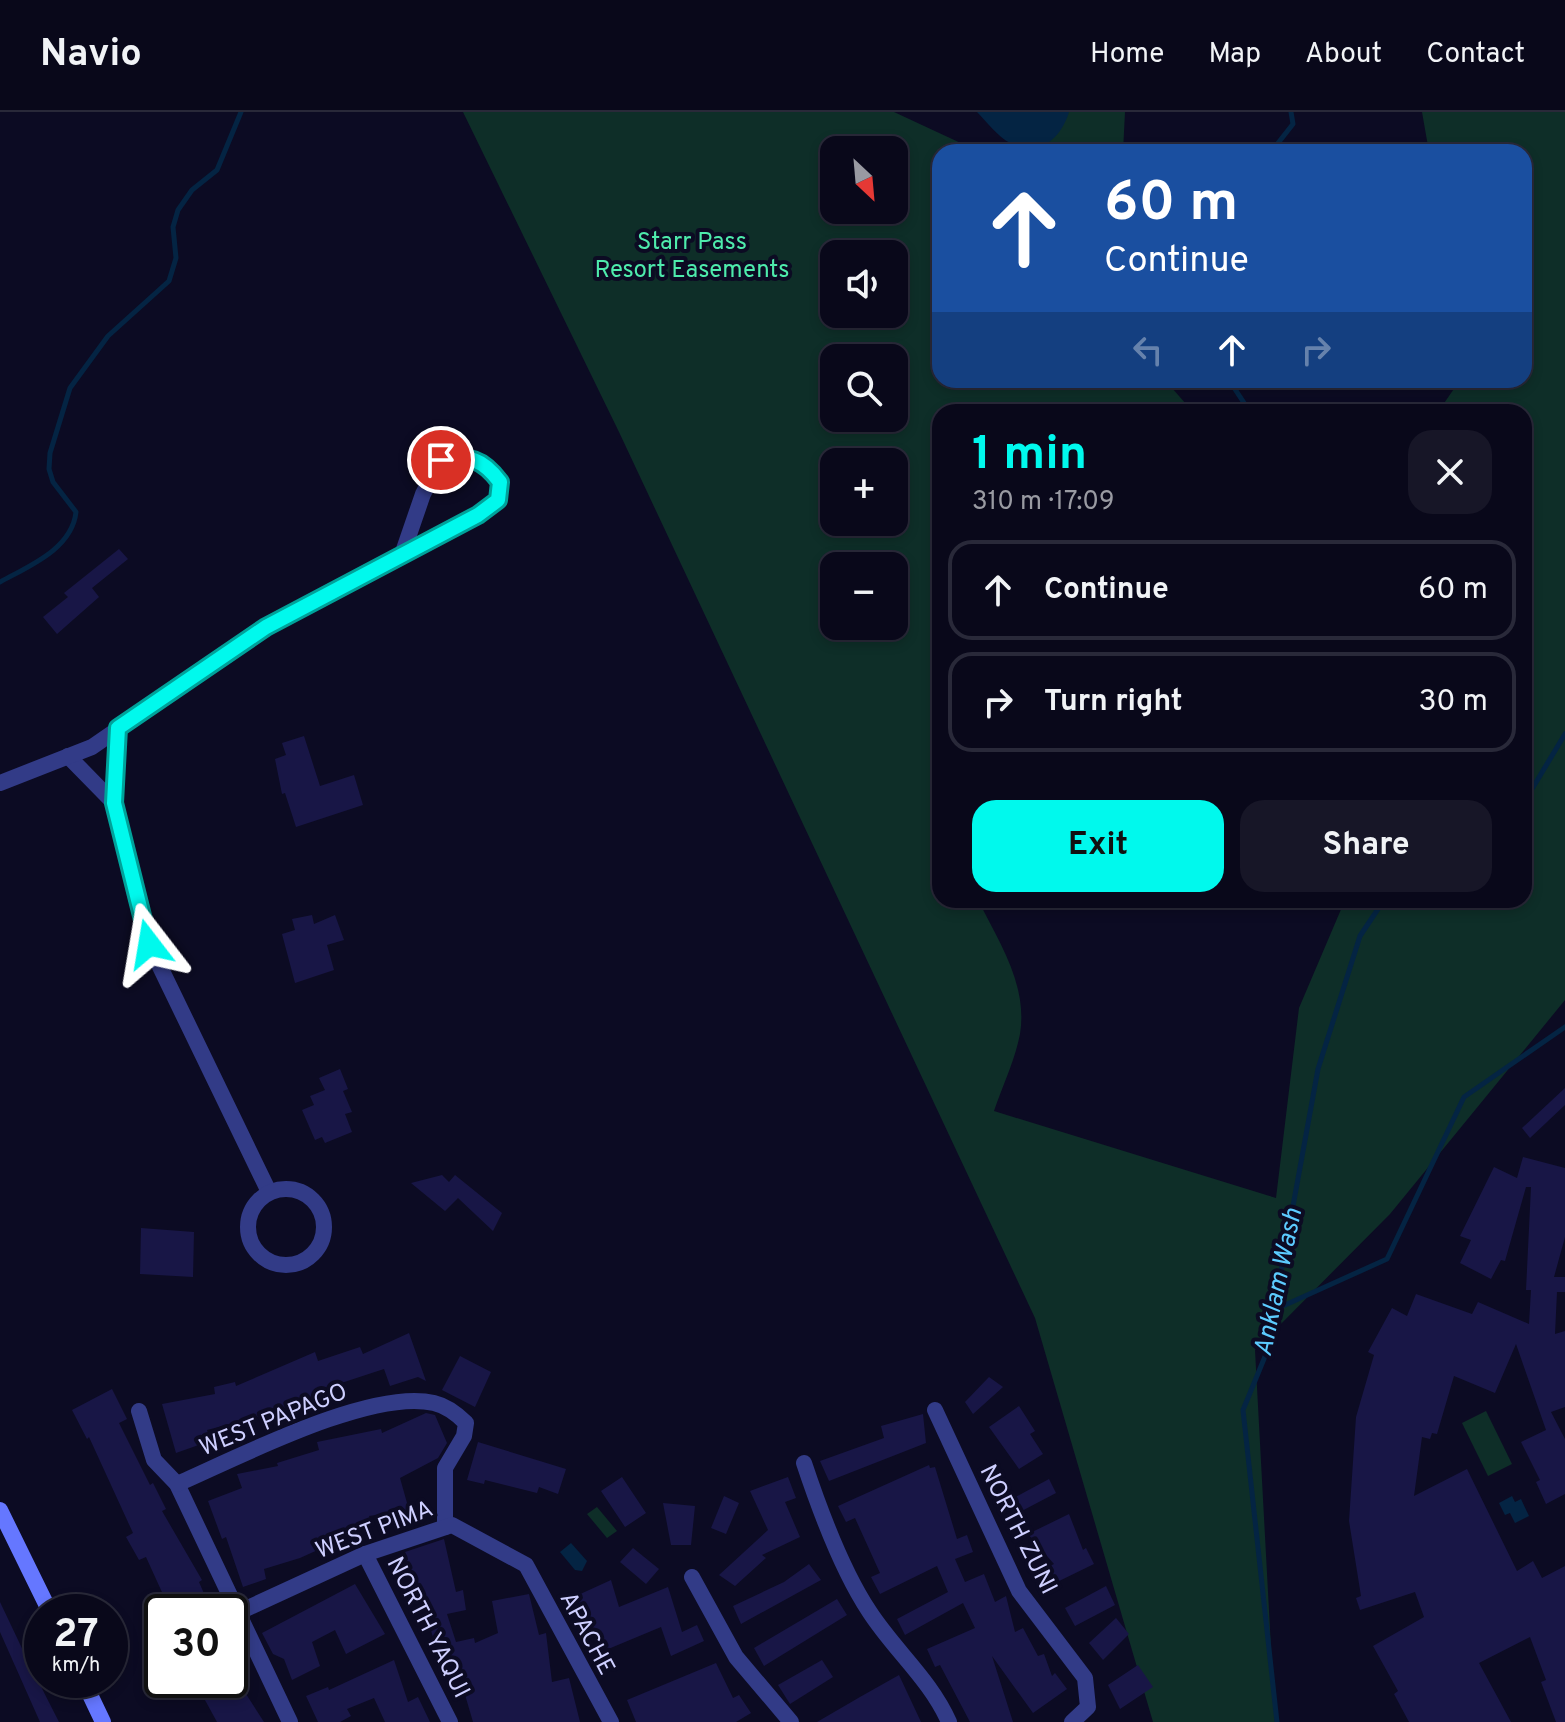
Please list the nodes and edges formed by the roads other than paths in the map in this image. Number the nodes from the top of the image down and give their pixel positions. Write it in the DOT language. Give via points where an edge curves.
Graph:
graph roads {
  1 [pos="402,555"];
  2 [pos="118,728"];
  3 [pos="68,756"];
  4 [pos="0,783"];
  5 [pos="114,803"];
  6 [pos="269,1192"];
  7 [pos="935,1410"];
  8 [pos="139,1411"];
  9 [pos="804,1463"];
  10 [pos="177,1484"];
  11 [pos="0,1510"];
  12 [pos="445,1527"];
  13 [pos="365,1554"];
  14 [pos="526,1565"];
  15 [pos="692,1577"];
  16 [pos="41,1594"];
  17 [pos="228,1594"];
  18 [pos="248,1608"];
  19 [pos="248,1636"];
  20 [pos="92,1698"];
  21 [pos="103,1722"];
  22 [pos="290,1722"];
  23 [pos="450,1722"];
  24 [pos="611,1722"];
  25 [pos="791,1722"];
  26 [pos="949,1722"];
  27 [pos="1072,1722"];
  1 -- 1 [label="street" via="498,500 500,482 487,464 468,456 441,460"];
  1 -- 2 [label="street" via="266,627"];
  2 -- 3 [label="street"];
  2 -- 5 [label="street"];
  3 -- 4 [label="street"];
  3 -- 5 [label="street"];
  5 -- 6 [label="street" via="149,944"];
  6 -- 6 [label="street" via="248,1221 252,1245 282,1265 306,1260 323,1241 325,1228 317,1203 295,1189"];
  7 -- 27 [label="street, NORTH ZUNI" via="1019,1591 1085,1678 1088,1707"];
  8 -- 10 [label="street" via="154,1460"];
  9 -- 26 [label="street" via="817,1503 868,1610 937,1695"];
  10 -- 12 [label="street, WEST PAPAGO" via="321,1421 378,1405 433,1403 466,1423 445,1468"];
  10 -- 17 [label="street"];
  11 -- 16 [label="street"];
  12 -- 13 [label="street, WEST PIMA"];
  12 -- 14 [label="street, WEST PIMA" via="452,1525"];
  13 -- 18 [label="street, WEST PIMA"];
  13 -- 23 [label="street, NORTH YAQUI"];
  14 -- 24 [label="street, APACHE"];
  15 -- 25 [label="street" via="736,1657"];
  19 -- 22 [label="street"];
  20 -- 21 [label="street"];
}
